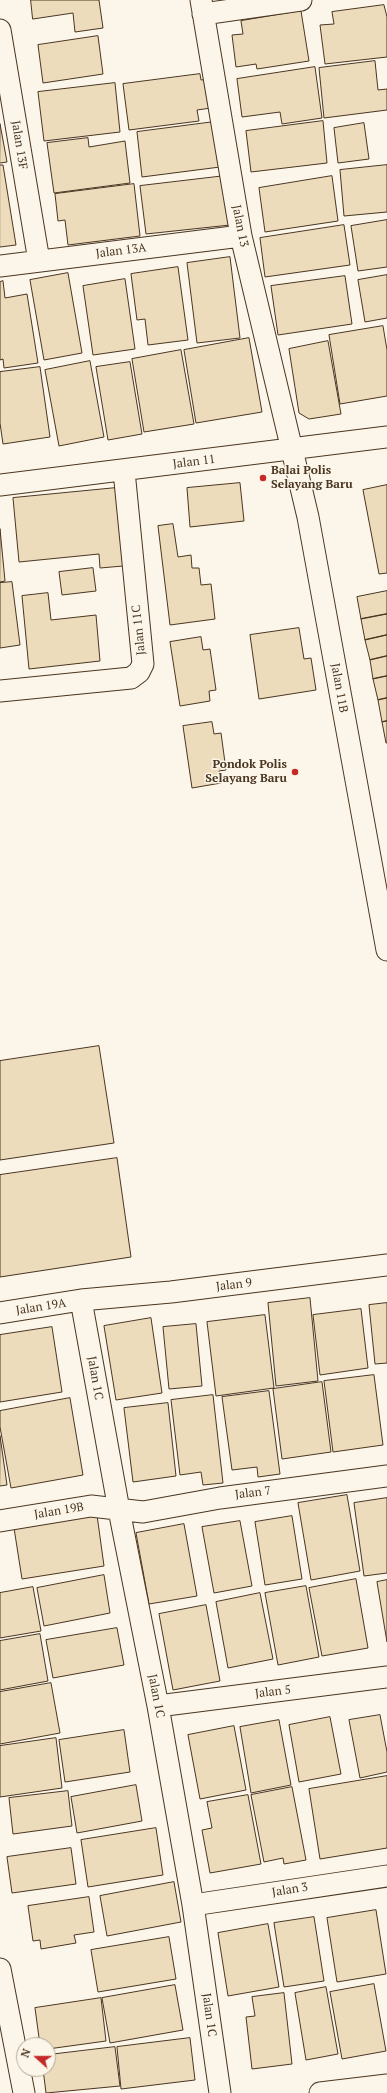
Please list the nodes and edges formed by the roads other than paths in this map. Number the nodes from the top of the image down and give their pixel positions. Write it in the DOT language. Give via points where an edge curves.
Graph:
graph roads {
  1 [pos="301,0"];
  2 [pos="202,7"];
  3 [pos="0,30"];
  4 [pos="3,65"];
  5 [pos="241,236"];
  6 [pos="39,261"];
  7 [pos="0,266"];
  8 [pos="387,437"];
  9 [pos="293,449"];
  10 [pos="124,471"];
  11 [pos="0,485"];
  12 [pos="0,691"];
  13 [pos="385,927"];
  14 [pos="387,950"];
  15 [pos="387,1265"];
  16 [pos="81,1300"];
  17 [pos="0,1313"];
  18 [pos="387,1476"];
  19 [pos="119,1510"];
  20 [pos="0,1521"];
  21 [pos="387,1677"];
  22 [pos="158,1706"];
  23 [pos="387,1876"];
  24 [pos="193,1905"];
  25 [pos="0,1969"];
  26 [pos="387,2084"];
  27 [pos="24,2093"];
  28 [pos="220,2093"];
  29 [pos="320,2093"];
  1 -- 2 [label="street"];
  2 -- 5 [label="street, Jalan 13"];
  3 -- 4 [label="street, Jalan 13F"];
  4 -- 6 [label="street, Jalan 13F"];
  5 -- 6 [label="street, Jalan 13A"];
  5 -- 9 [label="street, Jalan 13"];
  6 -- 7 [label="street, Jalan 13A"];
  8 -- 9 [label="street, Jalan 11"];
  9 -- 10 [label="street, Jalan 11"];
  9 -- 13 [label="street, Jalan 11B"];
  10 -- 11 [label="street, Jalan 11"];
  10 -- 12 [label="street, Jalan 11C" via="143,664 139,672 131,678"];
  13 -- 14 [label="street, Jalan 11B"];
  15 -- 16 [label="street, Jalan 9" via="171,1292"];
  16 -- 17 [label="street, Jalan 19A"];
  16 -- 19 [label="street, Jalan 1C"];
  18 -- 19 [label="street, Jalan 7" via="220,1498 143,1512"];
  19 -- 20 [label="street, Jalan 19B" via="91,1506"];
  19 -- 22 [label="street, Jalan 1C"];
  21 -- 22 [label="street, Jalan 5"];
  22 -- 24 [label="street, Jalan 1C"];
  23 -- 24 [label="street, Jalan 3"];
  24 -- 28 [label="street, Jalan 1C"];
  25 -- 27 [label="street"];
  26 -- 29 [label="street"];
}
